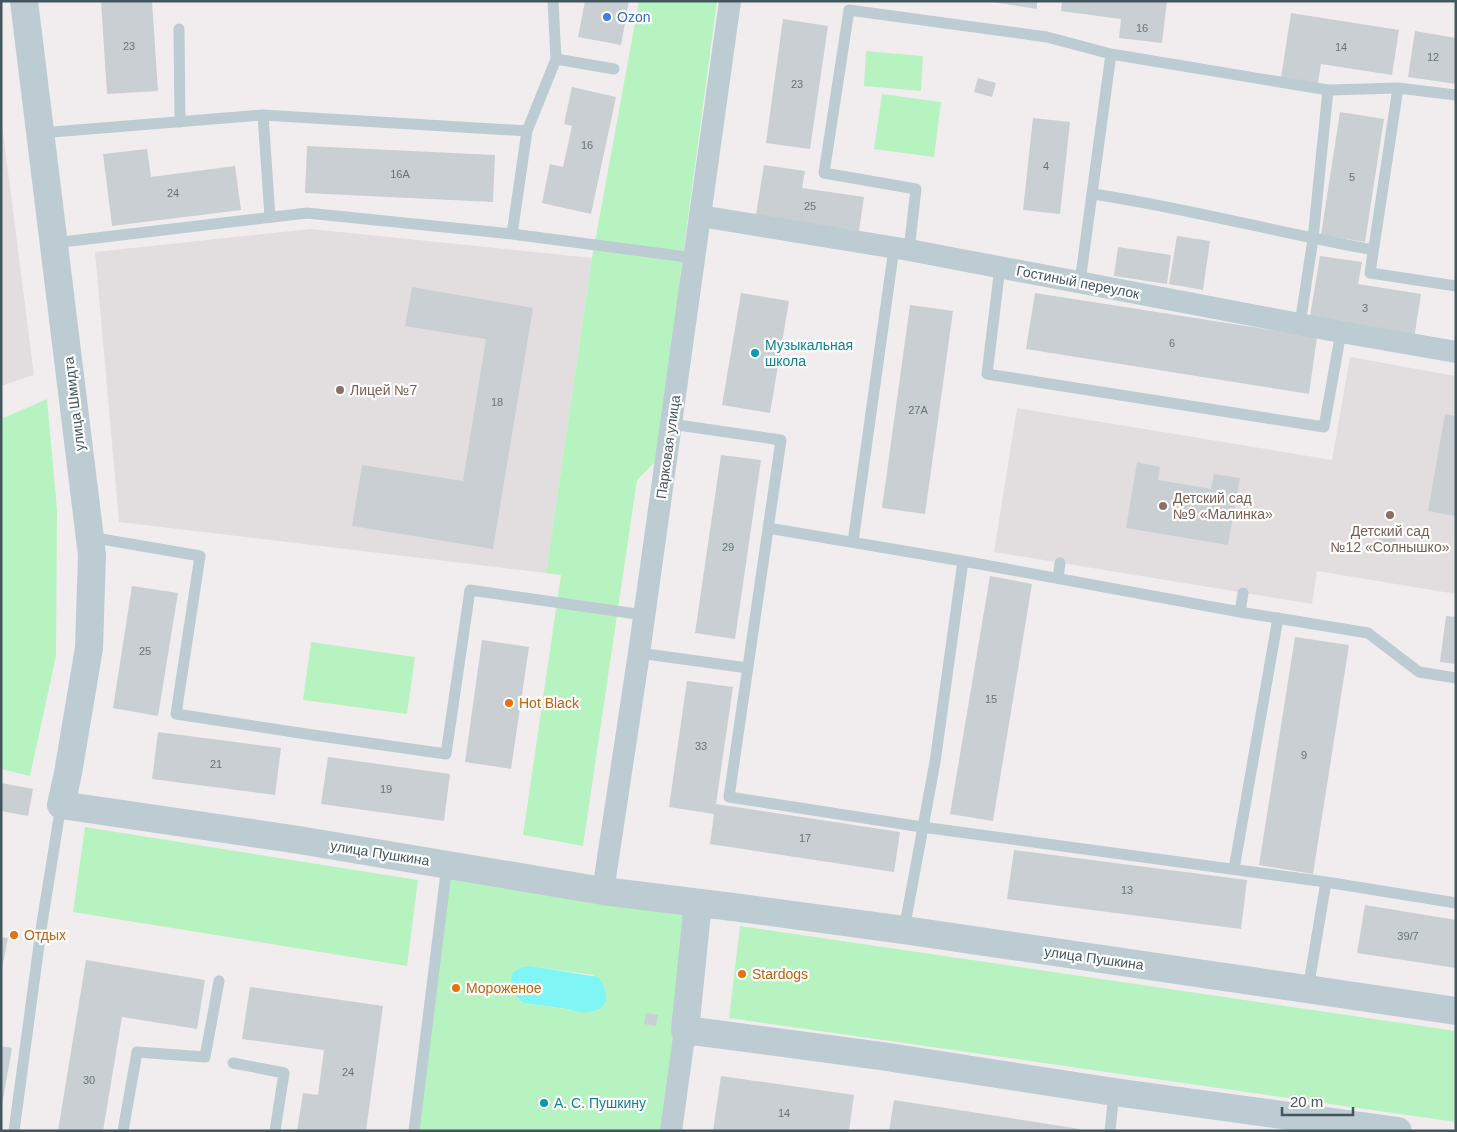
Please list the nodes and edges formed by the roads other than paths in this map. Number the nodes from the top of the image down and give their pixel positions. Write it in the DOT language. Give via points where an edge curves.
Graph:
graph roads {
  1 [pos="24,1"];
  2 [pos="552,1"];
  3 [pos="730,1"];
  4 [pos="179,29"];
  5 [pos="1111,54"];
  6 [pos="556,59"];
  7 [pos="614,69"];
  8 [pos="1398,88"];
  9 [pos="1328,90"];
  10 [pos="1456,95"];
  11 [pos="263,115"];
  12 [pos="180,122"];
  13 [pos="527,130"];
  14 [pos="40,133"];
  15 [pos="1093,194"];
  16 [pos="700,216"];
  17 [pos="270,217"];
  18 [pos="512,234"];
  19 [pos="1314,239"];
  20 [pos="54,243"];
  21 [pos="902,249"];
  22 [pos="1373,250"];
  23 [pos="694,258"];
  24 [pos="1000,267"];
  25 [pos="1080,282"];
  26 [pos="1456,286"];
  27 [pos="1300,324"];
  28 [pos="1341,332"];
  29 [pos="1456,352"];
  30 [pos="671,424"];
  31 [pos="768,528"];
  32 [pos="90,537"];
  33 [pos="853,542"];
  34 [pos="963,561"];
  35 [pos="1060,563"];
  36 [pos="1058,578"];
  37 [pos="1243,593"];
  38 [pos="1240,612"];
  39 [pos="644,615"];
  40 [pos="1278,618"];
  41 [pos="639,653"];
  42 [pos="748,668"];
  43 [pos="1456,678"];
  44 [pos="61,805"];
  45 [pos="922,827"];
  46 [pos="447,865"];
  47 [pos="1234,869"];
  48 [pos="1326,882"];
  49 [pos="603,892"];
  50 [pos="698,902"];
  51 [pos="1456,903"];
  52 [pos="904,930"];
  53 [pos="219,981"];
  54 [pos="1308,990"];
  55 [pos="1456,1011"];
  56 [pos="685,1030"];
  57 [pos="233,1063"];
  58 [pos="1114,1092"];
  59 [pos="1344,1127"];
  60 [pos="14,1131"];
  61 [pos="123,1131"];
  62 [pos="275,1131"];
  63 [pos="414,1131"];
  64 [pos="671,1131"];
  65 [pos="1110,1131"];
  66 [pos="1398,1131"];
  1 -- 14 [label="street, улица Шмидта"];
  2 -- 6 [label="lane"];
  3 -- 16 [label="street, Парковая улица"];
  4 -- 12 [label="lane"];
  5 -- 9 [label="lane"];
  5 -- 15 [label="lane"];
  5 -- 21 [label="lane" via="1047,37 849,10 824,174 916,189"];
  6 -- 7 [label="lane"];
  6 -- 13 [label="lane"];
  8 -- 9 [label="lane"];
  8 -- 10 [label="lane"];
  8 -- 22 [label="lane"];
  9 -- 19 [label="lane"];
  11 -- 12 [label="lane"];
  11 -- 13 [label="lane"];
  11 -- 17 [label="lane"];
  12 -- 14 [label="lane"];
  13 -- 18 [label="lane"];
  14 -- 20 [label="street, улица Шмидта"];
  15 -- 19 [label="lane" via="1140,201"];
  15 -- 25 [label="lane"];
  16 -- 21 [label="street, Гостиный переулок"];
  16 -- 23 [label="street, Парковая улица"];
  17 -- 18 [label="lane" via="307,213"];
  17 -- 20 [label="lane"];
  18 -- 23 [label="lane"];
  19 -- 22 [label="lane"];
  19 -- 27 [label="lane"];
  20 -- 32 [label="street, улица Шмидта"];
  21 -- 24 [label="street, Гостиный переулок"];
  21 -- 33 [label="lane"];
  22 -- 26 [label="lane" via="1370,273"];
  23 -- 30 [label="street, Парковая улица"];
  24 -- 25 [label="street, Гостиный переулок"];
  24 -- 28 [label="lane" via="987,374 1324,427"];
  25 -- 27 [label="street, Гостиный переулок"];
  27 -- 28 [label="street, Гостиный переулок"];
  28 -- 29 [label="street, Гостиный переулок"];
  30 -- 31 [label="lane" via="781,440"];
  30 -- 39 [label="street, Парковая улица"];
  31 -- 33 [label="lane"];
  31 -- 42 [label="lane"];
  32 -- 39 [label="lane" via="200,556 176,714 446,754 470,590"];
  32 -- 44 [label="street, улица Шмидта" via="89,648"];
  33 -- 34 [label="lane"];
  34 -- 36 [label="lane"];
  34 -- 45 [label="lane" via="935,762"];
  35 -- 36 [label="lane"];
  36 -- 38 [label="lane"];
  37 -- 38 [label="lane"];
  38 -- 40 [label="lane"];
  39 -- 41 [label="street, Парковая улица"];
  40 -- 43 [label="lane" via="1368,633 1418,672"];
  40 -- 47 [label="lane"];
  41 -- 42 [label="lane"];
  41 -- 49 [label="street, Парковая улица"];
  42 -- 45 [label="lane" via="729,797"];
  44 -- 46 [label="street, улица Пушкина"];
  44 -- 60 [label="lane"];
  45 -- 47 [label="lane"];
  45 -- 52 [label="lane"];
  46 -- 49 [label="street, улица Пушкина"];
  46 -- 63 [label="lane"];
  47 -- 48 [label="lane"];
  48 -- 51 [label="lane"];
  48 -- 54 [label="lane"];
  49 -- 50 [label="street, улица Пушкина"];
  50 -- 52 [label="street, улица Пушкина"];
  50 -- 56 [label="street"];
  52 -- 54 [label="street, улица Пушкина"];
  53 -- 61 [label="lane" via="205,1057 137,1052"];
  54 -- 55 [label="street, улица Пушкина"];
  56 -- 58 [label="street"];
  56 -- 64 [label="street"];
  57 -- 62 [label="lane" via="284,1073"];
  58 -- 59 [label="street"];
  58 -- 65 [label="lane"];
  59 -- 66 [label="street"];
}
